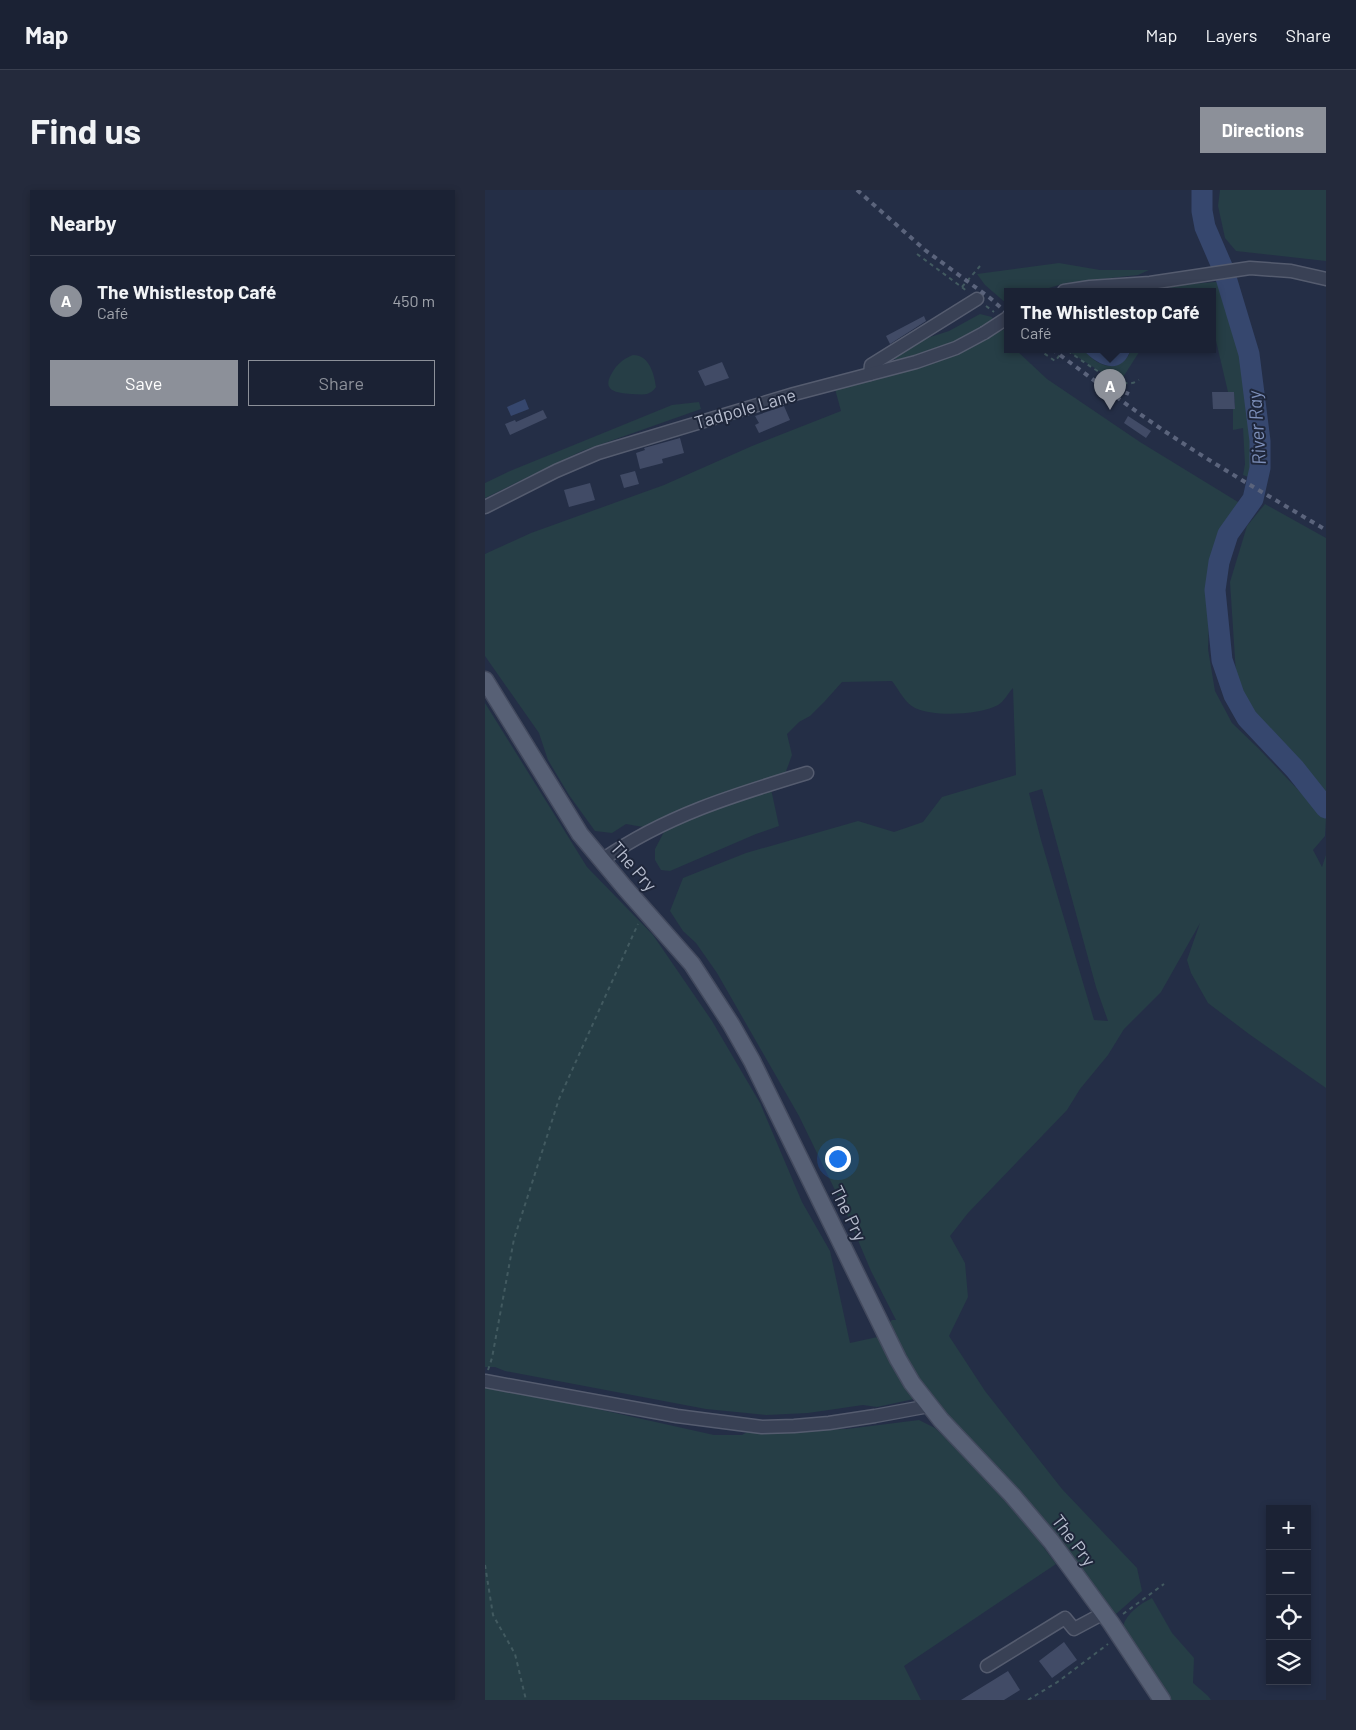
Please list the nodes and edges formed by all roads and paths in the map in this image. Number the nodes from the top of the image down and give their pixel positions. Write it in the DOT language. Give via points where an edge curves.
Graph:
graph roads {
  1 [pos="917,254"];
  2 [pos="980,266"];
  3 [pos="1326,279"];
  4 [pos="1166,286"];
  5 [pos="962,287"];
  6 [pos="1084,288"];
  7 [pos="977,299"];
  8 [pos="994,312"];
  9 [pos="1004,320"];
  10 [pos="1044,353"];
  11 [pos="1062,353"];
  12 [pos="1071,353"];
  13 [pos="870,374"];
  14 [pos="1139,380"];
  15 [pos="485,507"];
  16 [pos="485,680"];
  17 [pos="807,773"];
  18 [pos="602,860"];
  19 [pos="647,912"];
  20 [pos="486,1376"];
  21 [pos="929,1406"];
  22 [pos="485,1565"];
  23 [pos="1164,1584"];
  24 [pos="1111,1624"];
  25 [pos="987,1666"];
  26 [pos="526,1700"];
  27 [pos="1028,1700"];
  28 [pos="1162,1700"];
  1 -- 5 [label="path"];
  2 -- 5 [label="path"];
  3 -- 4 [label="street" via="1291,271 1250,268 1202,274"];
  4 -- 6 [label="street"];
  5 -- 7 [label="path"];
  7 -- 8 [label="path"];
  7 -- 13 [label="street" via="871,365"];
  9 -- 13 [label="street, Tadpole Lane, bridge" via="968,342 940,354"];
  10 -- 11 [label="path" via="1055,361"];
  12 -- 14 [label="path" via="1120,382 1131,384"];
  13 -- 15 [label="street, Tadpole Lane" via="598,452"];
  16 -- 18 [label="main road, The Pry" via="563,808"];
  17 -- 18 [label="street" via="687,813"];
  18 -- 19 [label="main road, The Pry"];
  19 -- 20 [label="path" via="638,924 559,1099 514,1239"];
  19 -- 21 [label="main road, The Pry" via="692,964 731,1024 761,1078 898,1360"];
  20 -- 21 [label="street" via="677,1416 762,1427 838,1421"];
  21 -- 24 [label="main road, The Pry" via="1051,1541"];
  22 -- 26 [label="path" via="493,1614 515,1654"];
  23 -- 24 [label="path"];
  24 -- 25 [label="street" via="1075,1629 1065,1618"];
  24 -- 27 [label="path" via="1059,1681"];
  24 -- 28 [label="main road, The Pry"];
}
